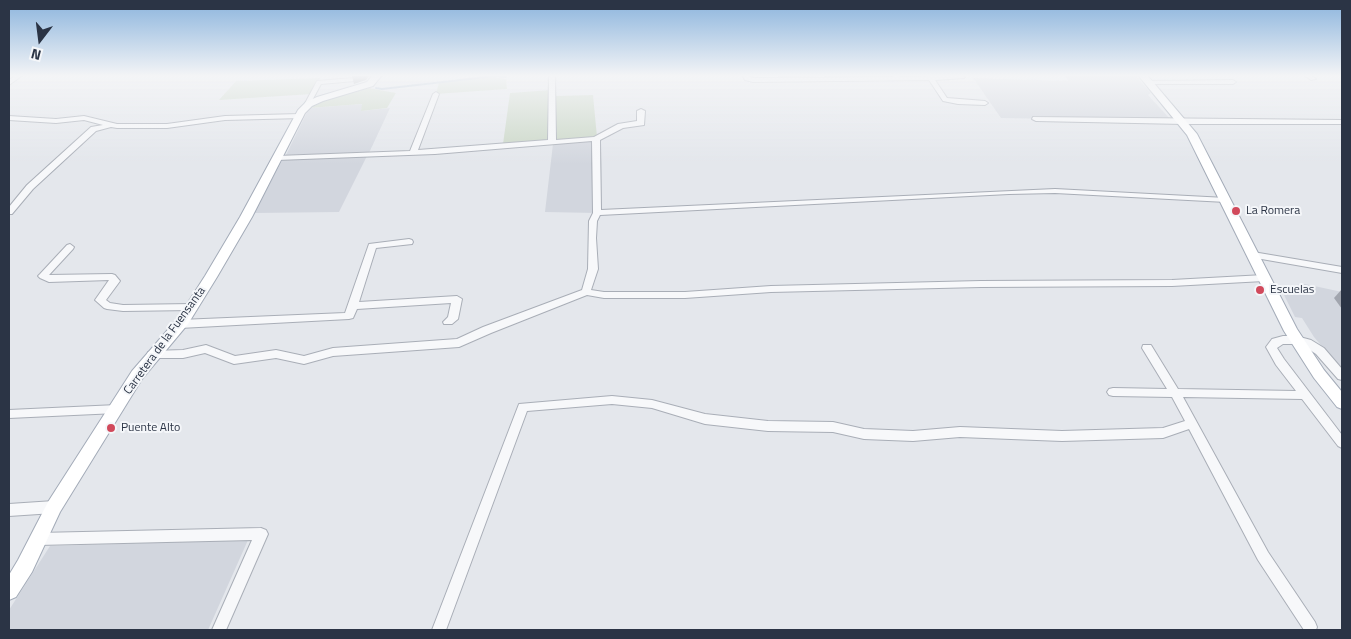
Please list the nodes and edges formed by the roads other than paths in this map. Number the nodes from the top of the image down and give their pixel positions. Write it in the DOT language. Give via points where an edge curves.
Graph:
graph roads {
  1 [pos="306,105"];
  2 [pos="312,105"];
  3 [pos="432,105"];
  4 [pos="552,105"];
  5 [pos="1169,105"];
  6 [pos="303,111"];
  7 [pos="640,111"];
  8 [pos="9,118"];
  9 [pos="1036,119"];
  10 [pos="1184,122"];
  11 [pos="1342,122"];
  12 [pos="112,125"];
  13 [pos="596,139"];
  14 [pos="552,142"];
  15 [pos="413,153"];
  16 [pos="277,158"];
  17 [pos="1226,200"];
  18 [pos="9,212"];
  19 [pos="597,213"];
  20 [pos="410,242"];
  21 [pos="70,248"];
  22 [pos="1253,255"];
  23 [pos="1342,270"];
  24 [pos="1264,278"];
  25 [pos="586,292"];
  26 [pos="353,306"];
  27 [pos="192,307"];
  28 [pos="448,322"];
  29 [pos="180,324"];
  30 [pos="1296,340"];
  31 [pos="1147,348"];
  32 [pos="152,355"];
  33 [pos="1342,376"];
  34 [pos="1113,392"];
  35 [pos="1175,392"];
  36 [pos="1306,395"];
  37 [pos="1342,403"];
  38 [pos="117,409"];
  39 [pos="9,414"];
  40 [pos="1191,424"];
  41 [pos="1342,443"];
  42 [pos="54,507"];
  43 [pos="9,510"];
  44 [pos="38,540"];
  45 [pos="9,591"];
  46 [pos="1310,627"];
  47 [pos="219,630"];
  48 [pos="439,630"];
  1 -- 6 [label="street"];
  2 -- 6 [label="main road"];
  3 -- 15 [label="street"];
  4 -- 14 [label="street"];
  5 -- 10 [label="main road"];
  6 -- 12 [label="street" via="167,126"];
  6 -- 16 [label="main road, Carretera de la Fuensanta"];
  7 -- 13 [label="street" via="641,123 621,126"];
  8 -- 12 [label="street" via="56,121 84,118"];
  9 -- 10 [label="street"];
  10 -- 11 [label="street"];
  10 -- 17 [label="main road"];
  12 -- 18 [label="street" via="94,129 37,180"];
  13 -- 14 [label="street"];
  13 -- 19 [label="street"];
  14 -- 15 [label="street"];
  15 -- 16 [label="street"];
  16 -- 27 [label="main road, Carretera de la Fuensanta"];
  17 -- 19 [label="street" via="1091,192 1018,192"];
  17 -- 22 [label="main road"];
  19 -- 25 [label="street" via="592,238 593,269"];
  20 -- 26 [label="street" via="372,246"];
  21 -- 27 [label="street" via="43,276 112,277 115,281 100,300 108,306"];
  22 -- 23 [label="street"];
  22 -- 24 [label="main road"];
  24 -- 25 [label="street" via="1154,284 771,289 685,295"];
  24 -- 30 [label="main road"];
  25 -- 32 [label="street" via="458,343 333,352 304,360 276,354 234,360 206,349"];
  26 -- 28 [label="street" via="457,299 453,319"];
  26 -- 29 [label="street" via="349,316"];
  27 -- 29 [label="main road, Carretera de la Fuensanta"];
  29 -- 32 [label="main road, Carretera de la Fuensanta"];
  30 -- 33 [label="street" via="1320,351"];
  30 -- 36 [label="street" via="1283,340 1271,346"];
  30 -- 37 [label="main road"];
  31 -- 35 [label="street"];
  32 -- 38 [label="main road, Carretera de la Fuensanta"];
  34 -- 35 [label="street"];
  35 -- 36 [label="street"];
  35 -- 40 [label="street"];
  36 -- 41 [label="street"];
  38 -- 39 [label="street"];
  38 -- 42 [label="main road, Carretera de la Fuensanta"];
  40 -- 46 [label="street" via="1263,556"];
  40 -- 48 [label="street" via="1163,433 1062,436 960,432 913,436 705,419 652,404 612,400 524,406"];
  42 -- 43 [label="street"];
  42 -- 44 [label="main road, Carretera de la Fuensanta"];
  44 -- 45 [label="main road, Carretera de la Fuensanta"];
  44 -- 47 [label="street" via="261,534"];
}
